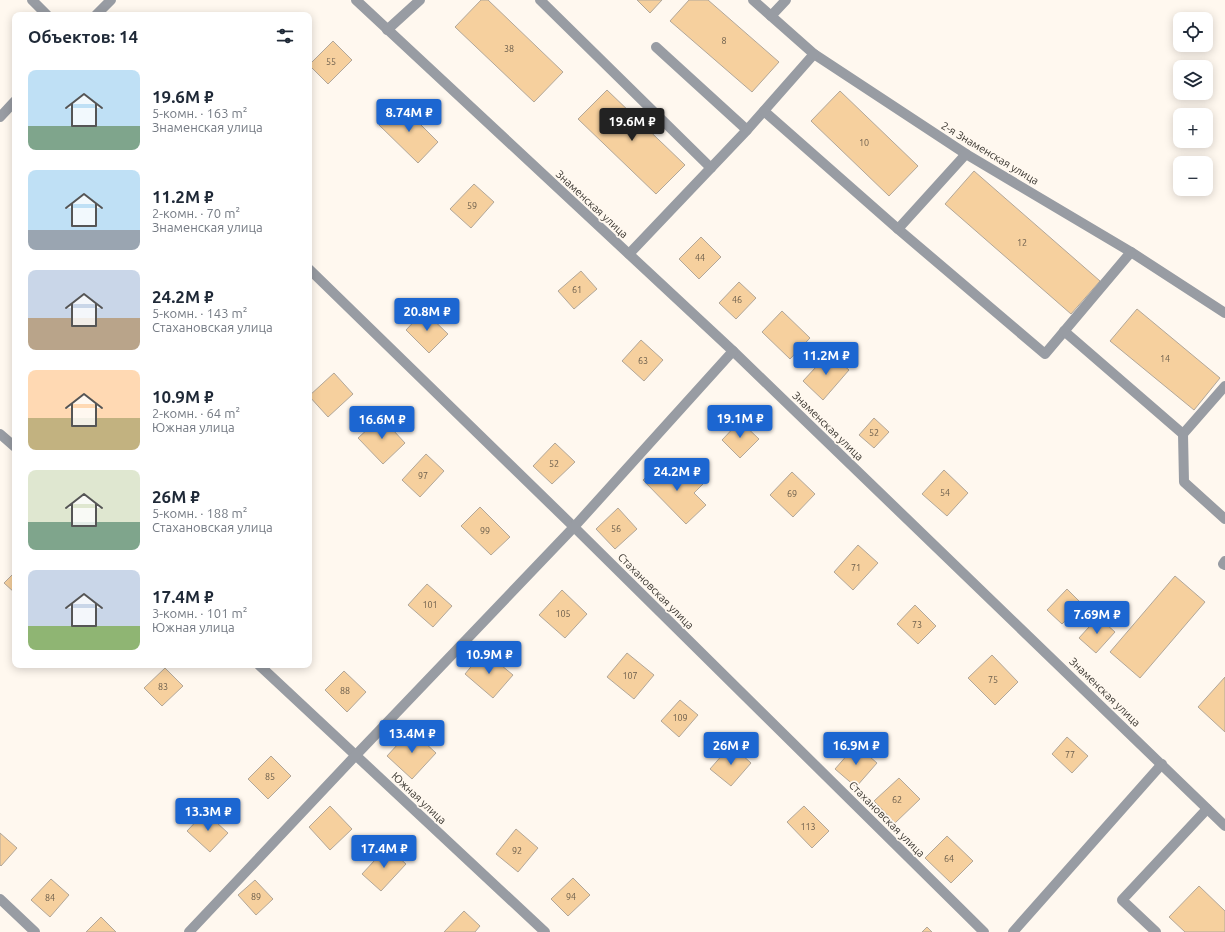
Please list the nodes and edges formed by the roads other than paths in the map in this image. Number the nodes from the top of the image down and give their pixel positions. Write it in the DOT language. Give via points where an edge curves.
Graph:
graph roads {
  1 [pos="32,0"];
  2 [pos="111,0"];
  3 [pos="356,0"];
  4 [pos="420,0"];
  5 [pos="540,0"];
  6 [pos="753,0"];
  7 [pos="786,0"];
  8 [pos="44,12"];
  9 [pos="99,12"];
  10 [pos="771,16"];
  11 [pos="387,30"];
  12 [pos="656,47"];
  13 [pos="814,54"];
  14 [pos="12,104"];
  15 [pos="764,111"];
  16 [pos="0,117"];
  17 [pos="747,130"];
  18 [pos="966,154"];
  19 [pos="711,168"];
  20 [pos="898,230"];
  21 [pos="1131,252"];
  22 [pos="628,254"];
  23 [pos="312,272"];
  24 [pos="1225,313"];
  25 [pos="1064,331"];
  26 [pos="733,351"];
  27 [pos="1225,386"];
  28 [pos="0,434"];
  29 [pos="1183,434"];
  30 [pos="12,444"];
  31 [pos="1225,519"];
  32 [pos="574,527"];
  33 [pos="1225,561"];
  34 [pos="1225,565"];
  35 [pos="262,668"];
  36 [pos="356,755"];
  37 [pos="1162,764"];
  38 [pos="1207,809"];
  39 [pos="1225,826"];
  40 [pos="0,899"];
  41 [pos="35,932"];
  42 [pos="189,932"];
  43 [pos="545,932"];
  44 [pos="984,932"];
  45 [pos="1014,932"];
  46 [pos="1156,932"];
  1 -- 8 [label="street"];
  2 -- 9 [label="street"];
  3 -- 11 [label="street, Знаменская улица"];
  4 -- 11 [label="street"];
  5 -- 19 [label="street"];
  6 -- 10 [label="street, 2-я Знаменская улица"];
  7 -- 10 [label="street"];
  10 -- 13 [label="street, 2-я Знаменская улица"];
  11 -- 22 [label="street, Знаменская улица"];
  12 -- 17 [label="street"];
  13 -- 15 [label="street"];
  13 -- 18 [label="street, 2-я Знаменская улица"];
  14 -- 16 [label="street"];
  15 -- 17 [label="street"];
  15 -- 20 [label="street"];
  17 -- 19 [label="street"];
  18 -- 20 [label="street"];
  18 -- 21 [label="street, 2-я Знаменская улица"];
  19 -- 22 [label="street"];
  20 -- 25 [label="street" via="1045,354"];
  21 -- 24 [label="street, 2-я Знаменская улица"];
  21 -- 25 [label="street"];
  22 -- 26 [label="street, Знаменская улица"];
  23 -- 32 [label="street, Стахановская улица"];
  25 -- 29 [label="street"];
  26 -- 32 [label="street"];
  26 -- 37 [label="street, Знаменская улица"];
  27 -- 29 [label="street"];
  28 -- 30 [label="street"];
  29 -- 31 [label="street" via="1184,482"];
  32 -- 36 [label="street"];
  32 -- 44 [label="street, Стахановская улица"];
  33 -- 34 [label="street"];
  35 -- 36 [label="street, Южная улица"];
  36 -- 42 [label="street"];
  36 -- 43 [label="street, Южная улица"];
  37 -- 38 [label="street, Знаменская улица"];
  37 -- 45 [label="street"];
  38 -- 39 [label="street, Знаменская улица"];
  38 -- 46 [label="street" via="1122,900"];
  40 -- 41 [label="street"];
}
